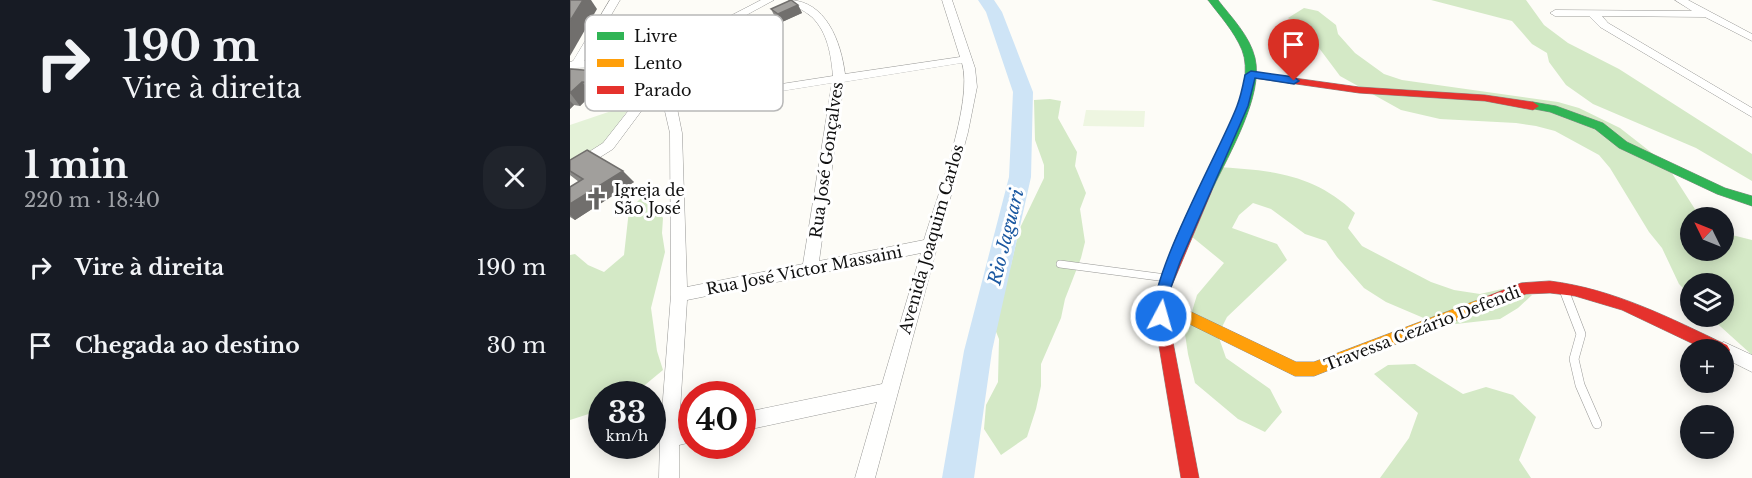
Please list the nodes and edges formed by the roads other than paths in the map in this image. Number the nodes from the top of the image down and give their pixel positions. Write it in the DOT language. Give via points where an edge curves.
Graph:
graph roads {
  1 [pos="615,0"];
  2 [pos="769,0"];
  3 [pos="793,0"];
  4 [pos="947,0"];
  5 [pos="1213,0"];
  6 [pos="1680,0"];
  7 [pos="1555,13"];
  8 [pos="1593,14"];
  9 [pos="1706,14"];
  10 [pos="605,15"];
  11 [pos="740,15"];
  12 [pos="1752,38"];
  13 [pos="585,47"];
  14 [pos="966,59"];
  15 [pos="574,64"];
  16 [pos="1251,75"];
  17 [pos="839,77"];
  18 [pos="783,86"];
  19 [pos="634,111"];
  20 [pos="671,111"];
  21 [pos="1752,113"];
  22 [pos="570,171"];
  23 [pos="1752,201"];
  24 [pos="930,245"];
  25 [pos="1060,264"];
  26 [pos="810,267"];
  27 [pos="1167,279"];
  28 [pos="1563,289"];
  29 [pos="679,295"];
  30 [pos="1162,304"];
  31 [pos="1700,339"];
  32 [pos="1734,355"];
  33 [pos="1752,364"];
  34 [pos="888,391"];
  35 [pos="756,419"];
  36 [pos="1597,424"];
  37 [pos="678,436"];
  38 [pos="669,438"];
  39 [pos="669,478"];
  40 [pos="865,478"];
  41 [pos="1190,478"];
  1 -- 10 [label="street"];
  2 -- 11 [label="street"];
  3 -- 17 [label="street, Rua José Gonçalves" via="806,6 827,27 837,52"];
  4 -- 14 [label="street, Avenida Joaquim Carlos"];
  5 -- 16 [label="street" via="1244,44 1251,61"];
  6 -- 9 [label="street"];
  7 -- 8 [label="street"];
  8 -- 9 [label="street"];
  8 -- 21 [label="street" via="1604,25"];
  9 -- 12 [label="street"];
  13 -- 15 [label="street"];
  14 -- 17 [label="street"];
  14 -- 24 [label="street, Avenida Joaquim Carlos" via="971,87"];
  16 -- 23 [label="street" via="1359,90 1485,98 1552,109 1599,126 1623,145 1721,191"];
  16 -- 27 [label="street" via="1243,106"];
  17 -- 18 [label="street"];
  17 -- 26 [label="street, Rua José Gonçalves"];
  19 -- 22 [label="street" via="608,146"];
  20 -- 29 [label="street" via="676,133"];
  24 -- 26 [label="street, Rua José Victor Massaini"];
  24 -- 34 [label="street, Avenida Joaquim Carlos"];
  25 -- 27 [label="lane"];
  26 -- 29 [label="street, Rua José Victor Massaini"];
  27 -- 30 [label="street"];
  28 -- 30 [label="street, Travessa Cezário Defendi" via="1526,288 1314,369 1295,369"];
  28 -- 31 [label="street, Travessa Cezário Defendi" via="1585,293"];
  28 -- 36 [label="lane" via="1581,334 1574,359 1580,385"];
  29 -- 38 [label="street"];
  30 -- 41 [label="street"];
  32 -- 33 [label="street, Travessa Cezário Defendi"];
  34 -- 35 [label="street"];
  34 -- 40 [label="street, Avenida Joaquim Carlos"];
  37 -- 38 [label="street"];
  38 -- 39 [label="street"];
}
